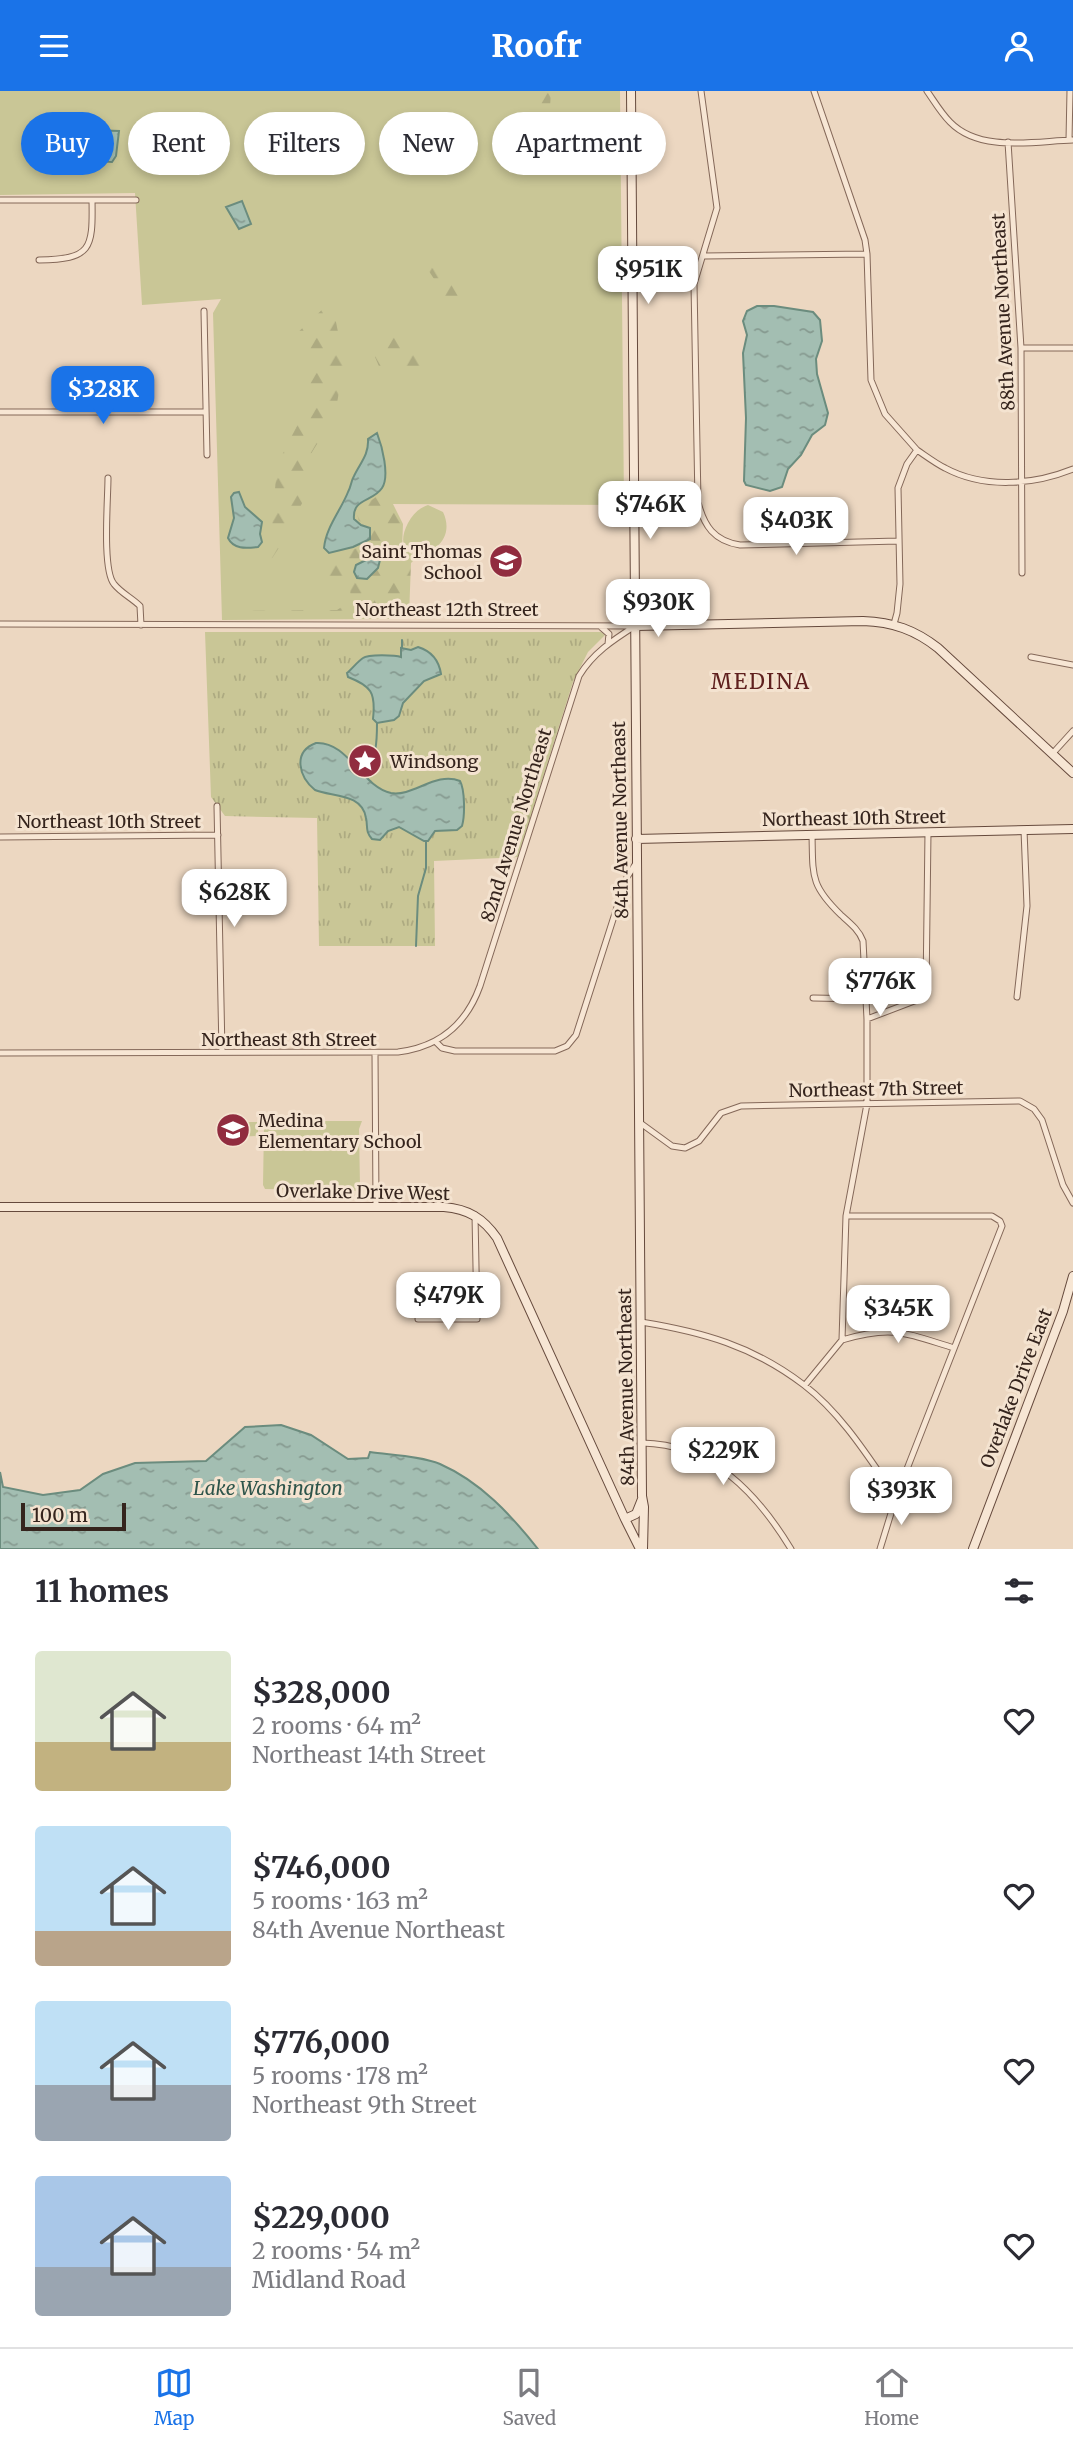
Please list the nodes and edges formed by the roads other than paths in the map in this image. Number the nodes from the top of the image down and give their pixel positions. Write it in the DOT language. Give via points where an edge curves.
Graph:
graph roads {
  1 [pos="631,91"];
  2 [pos="701,91"];
  3 [pos="814,91"];
  4 [pos="927,91"];
  5 [pos="1070,91"];
  6 [pos="1071,140"];
  7 [pos="1009,142"];
  8 [pos="92,199"];
  9 [pos="0,200"];
  10 [pos="136,200"];
  11 [pos="867,254"];
  12 [pos="704,256"];
  13 [pos="39,260"];
  14 [pos="204,311"];
  15 [pos="1021,348"];
  16 [pos="1073,348"];
  17 [pos="0,412"];
  18 [pos="206,412"];
  19 [pos="917,450"];
  20 [pos="207,455"];
  21 [pos="1073,469"];
  22 [pos="108,478"];
  23 [pos="1022,482"];
  24 [pos="898,541"];
  25 [pos="1022,573"];
  26 [pos="635,596"];
  27 [pos="0,624"];
  28 [pos="894,624"];
  29 [pos="141,625"];
  30 [pos="598,625"];
  31 [pos="680,625"];
  32 [pos="635,626"];
  33 [pos="608,644"];
  34 [pos="1031,657"];
  35 [pos="1073,665"];
  36 [pos="1073,731"];
  37 [pos="1053,753"];
  38 [pos="1073,773"];
  39 [pos="217,806"];
  40 [pos="1073,829"];
  41 [pos="1024,830"];
  42 [pos="928,832"];
  43 [pos="812,834"];
  44 [pos="218,835"];
  45 [pos="0,837"];
  46 [pos="636,839"];
  47 [pos="636,863"];
  48 [pos="1017,997"];
  49 [pos="813,999"];
  50 [pos="865,999"];
  51 [pos="867,1019"];
  52 [pos="436,1042"];
  53 [pos="222,1052"];
  54 [pos="0,1053"];
  55 [pos="375,1053"];
  56 [pos="867,1104"];
  57 [pos="639,1122"];
  58 [pos="1073,1203"];
  59 [pos="376,1206"];
  60 [pos="0,1207"];
  61 [pos="475,1215"];
  62 [pos="846,1216"];
  63 [pos="1073,1276"];
  64 [pos="418,1319"];
  65 [pos="641,1322"];
  66 [pos="842,1340"];
  67 [pos="954,1348"];
  68 [pos="805,1385"];
  69 [pos="642,1443"];
  70 [pos="642,1496"];
  71 [pos="896,1497"];
  72 [pos="625,1519"];
  73 [pos="642,1549"];
  74 [pos="791,1549"];
  75 [pos="880,1549"];
  76 [pos="973,1549"];
  1 -- 26 [label="main road, 84th Avenue Northeast"];
  2 -- 12 [label="street" via="717,197"];
  3 -- 11 [label="street"];
  4 -- 7 [label="street" via="960,130 987,141"];
  5 -- 6 [label="street"];
  6 -- 7 [label="street"];
  7 -- 15 [label="street, 88th Avenue Northeast"];
  8 -- 9 [label="street"];
  8 -- 10 [label="street"];
  8 -- 13 [label="street" via="91,236 82,252 65,260"];
  11 -- 12 [label="street"];
  11 -- 19 [label="street" via="871,380 886,414"];
  12 -- 24 [label="street" via="696,274 695,298 698,502 708,528 727,543 740,545"];
  14 -- 18 [label="street"];
  15 -- 16 [label="street"];
  15 -- 23 [label="street, 88th Avenue Northeast"];
  17 -- 18 [label="street"];
  18 -- 20 [label="street"];
  19 -- 23 [label="street" via="960,475"];
  19 -- 24 [label="street" via="898,488"];
  21 -- 23 [label="street"];
  22 -- 29 [label="street" via="110,578 140,606"];
  23 -- 25 [label="street, 88th Avenue Northeast"];
  24 -- 28 [label="street" via="900,584"];
  26 -- 31 [label="main road" via="651,614"];
  26 -- 32 [label="main road, 84th Avenue Northeast"];
  27 -- 29 [label="street, Northeast 12th Street"];
  28 -- 31 [label="main road, Northeast 12th Street"];
  28 -- 37 [label="main road" via="938,648"];
  29 -- 30 [label="street, Northeast 12th Street"];
  30 -- 32 [label="street, Northeast 12th Street"];
  30 -- 33 [label="street" via="608,632"];
  31 -- 32 [label="main road, Northeast 12th Street"];
  32 -- 33 [label="street, 82nd Avenue Northeast"];
  32 -- 46 [label="main road, 84th Avenue Northeast"];
  33 -- 52 [label="street, 82nd Avenue Northeast" via="587,664 573,691 475,1000 459,1025"];
  34 -- 35 [label="street"];
  36 -- 37 [label="street"];
  37 -- 38 [label="main road"];
  39 -- 44 [label="street"];
  40 -- 41 [label="main road, Northeast 10th Street"];
  41 -- 42 [label="main road, Northeast 10th Street"];
  41 -- 48 [label="street" via="1027,907"];
  42 -- 43 [label="main road, Northeast 10th Street"];
  42 -- 51 [label="street" via="926,991 917,1000"];
  43 -- 46 [label="main road, Northeast 10th Street"];
  43 -- 50 [label="street" via="817,888 863,941"];
  44 -- 45 [label="street, Northeast 10th Street"];
  44 -- 53 [label="street"];
  46 -- 47 [label="main road, 84th Avenue Northeast"];
  47 -- 52 [label="street" via="626,879 570,1043 555,1051 455,1051"];
  47 -- 57 [label="main road, 84th Avenue Northeast"];
  49 -- 50 [label="street"];
  50 -- 51 [label="street"];
  51 -- 56 [label="street"];
  52 -- 55 [label="street, Northeast 8th Street" via="413,1050"];
  53 -- 54 [label="street, Northeast 8th Street"];
  53 -- 55 [label="street, Northeast 8th Street"];
  55 -- 59 [label="street"];
  56 -- 57 [label="street, Northeast 7th Street" via="735,1108 721,1113 699,1141 685,1148 672,1146"];
  56 -- 58 [label="street, Northeast 7th Street" via="1013,1100 1028,1105 1039,1113"];
  56 -- 62 [label="street"];
  57 -- 65 [label="main road, 84th Avenue Northeast"];
  59 -- 60 [label="main road, Overlake Drive West"];
  59 -- 61 [label="main road, Overlake Drive West" via="444,1207"];
  61 -- 64 [label="street" via="477,1319"];
  61 -- 72 [label="main road" via="497,1238"];
  62 -- 66 [label="street"];
  62 -- 67 [label="street" via="992,1216 1000,1221 1001,1231"];
  63 -- 76 [label="main road, Overlake Drive East"];
  65 -- 68 [label="street" via="727,1341"];
  65 -- 69 [label="main road, 84th Avenue Northeast"];
  66 -- 67 [label="street" via="885,1330"];
  66 -- 68 [label="street"];
  67 -- 71 [label="street"];
  68 -- 71 [label="street" via="855,1439"];
  69 -- 70 [label="main road, 84th Avenue Northeast"];
  69 -- 74 [label="street" via="680,1447 723,1470 763,1510"];
  70 -- 72 [label="main road" via="636,1514"];
  70 -- 73 [label="main road, 84th Avenue Northeast"];
  71 -- 75 [label="street"];
  72 -- 73 [label="main road"];
}
